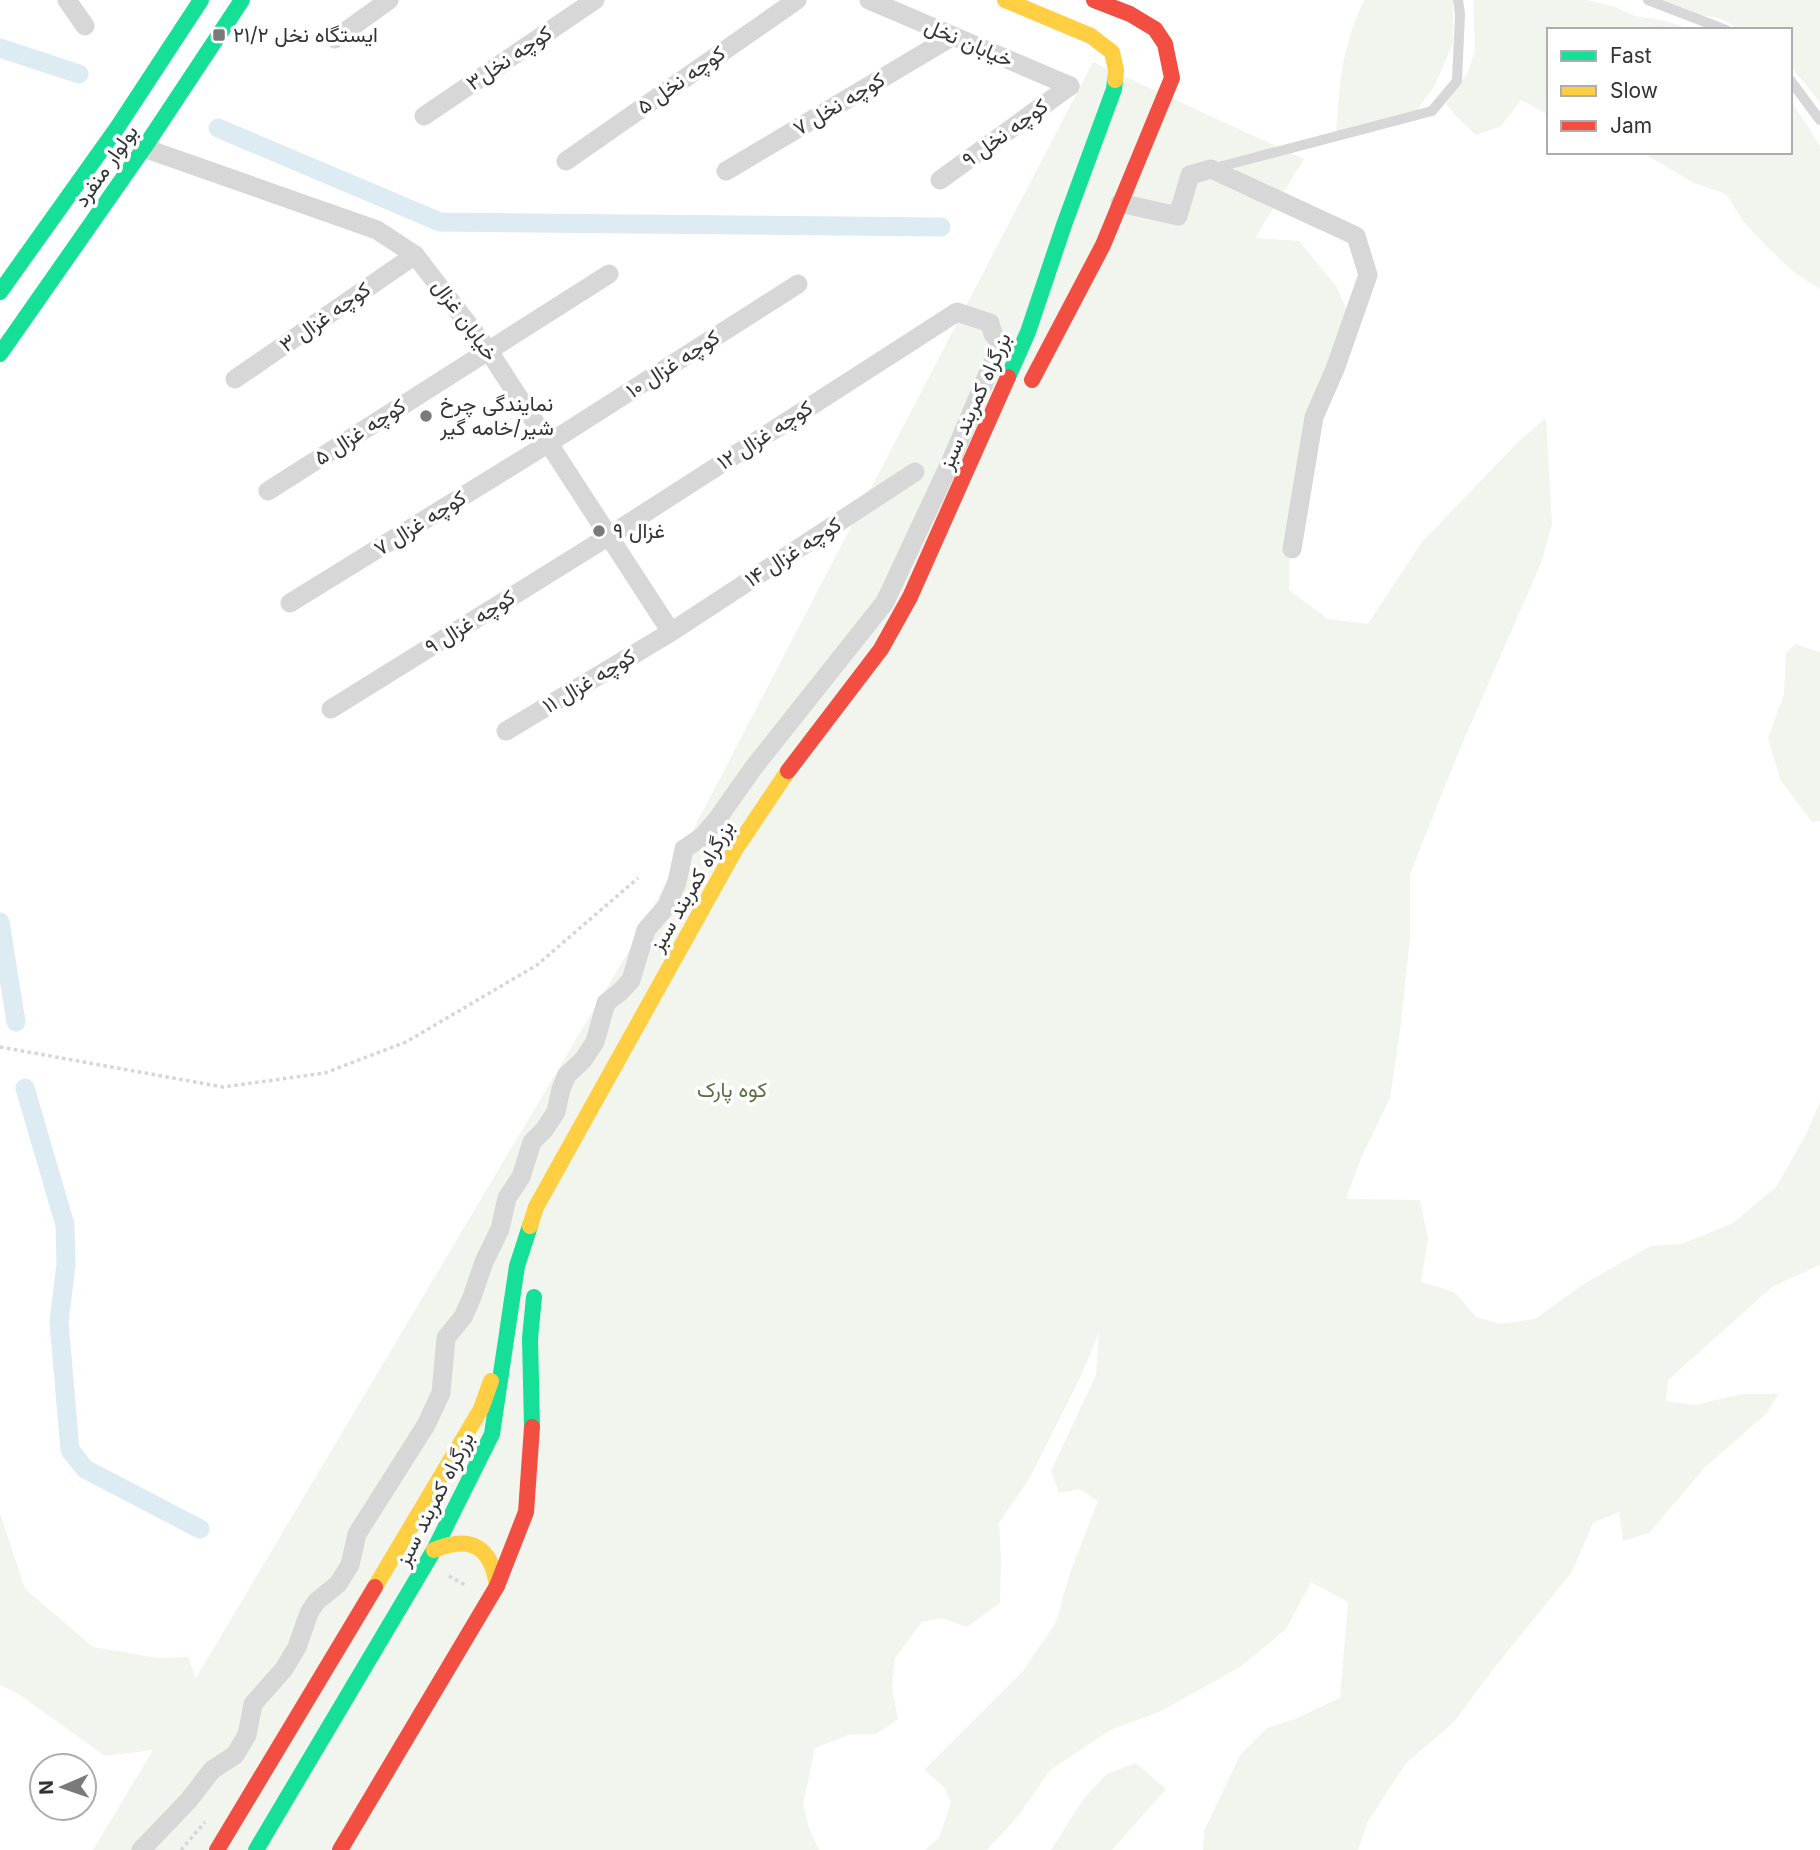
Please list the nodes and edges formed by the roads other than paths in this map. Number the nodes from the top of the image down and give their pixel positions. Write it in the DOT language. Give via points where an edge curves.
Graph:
graph roads {
  1 [pos="67,0"];
  2 [pos="201,0"];
  3 [pos="242,0"];
  4 [pos="389,0"];
  5 [pos="595,0"];
  6 [pos="797,0"];
  7 [pos="869,0"];
  8 [pos="1005,0"];
  9 [pos="1094,0"];
  10 [pos="1458,0"];
  11 [pos="1648,0"];
  12 [pos="85,26"];
  13 [pos="1721,28"];
  14 [pos="953,36"];
  15 [pos="335,39"];
  16 [pos="1792,83"];
  17 [pos="1070,86"];
  18 [pos="424,116"];
  19 [pos="1820,120"];
  20 [pos="144,148"];
  21 [pos="566,161"];
  22 [pos="1211,169"];
  23 [pos="726,171"];
  24 [pos="940,180"];
  25 [pos="1120,203"];
  26 [pos="1064,225"];
  27 [pos="1103,245"];
  28 [pos="415,255"];
  29 [pos="609,274"];
  30 [pos="798,284"];
  31 [pos="0,292"];
  32 [pos="488,350"];
  33 [pos="0,354"];
  34 [pos="235,379"];
  35 [pos="1026,391"];
  36 [pos="549,443"];
  37 [pos="915,472"];
  38 [pos="268,491"];
  39 [pos="609,536"];
  40 [pos="1292,548"];
  41 [pos="290,603"];
  42 [pos="671,632"];
  43 [pos="331,709"];
  44 [pos="506,731"];
  45 [pos="534,1287"];
  46 [pos="506,1338"];
  47 [pos="434,1550"];
  48 [pos="497,1586"];
  49 [pos="141,1850"];
  50 [pos="217,1850"];
  51 [pos="256,1850"];
  52 [pos="340,1850"];
  1 -- 12 [label="street"];
  2 -- 31 [label="main road, بولوار منفرد"];
  3 -- 20 [label="main road, بولوار منفرد"];
  4 -- 15 [label="street"];
  5 -- 18 [label="street, کوچه نخل۳"];
  6 -- 21 [label="street, کوچه نخل ۵"];
  7 -- 14 [label="street, خیابان نخل"];
  8 -- 26 [label="main road, بزرگراه کمربند سبز" via="1091,36 1112,52 1114,89"];
  9 -- 25 [label="main road, بزرگراه کمربند سبز" via="1160,33 1172,78"];
  10 -- 22 [label="lane" via="1457,81 1432,111"];
  11 -- 13 [label="lane"];
  14 -- 17 [label="street, خیابان نخل"];
  14 -- 23 [label="street, کوچه نخل ۷"];
  16 -- 19 [label="lane"];
  17 -- 24 [label="street, کوچه نخل ۹"];
  20 -- 28 [label="street, خیابان غزال" via="377,230"];
  20 -- 33 [label="main road, بولوار منفرد"];
  22 -- 25 [label="street" via="1190,175 1178,216"];
  22 -- 40 [label="street" via="1356,236 1368,275 1314,417"];
  25 -- 27 [label="main road, بزرگراه کمربند سبز"];
  26 -- 27 [label="main road" via="1079,247"];
  26 -- 46 [label="main road, بزرگراه کمربند سبز" via="1013,369 904,607 881,649 796,760 735,850 536,1207 517,1266"];
  27 -- 35 [label="main road, بزرگراه کمربند سبز"];
  28 -- 32 [label="street, خیابان غزال"];
  28 -- 34 [label="street, کوچه غزال ۳"];
  29 -- 32 [label="street, کوچه غزال ۵"];
  30 -- 36 [label="street, کوچه غزال ۱۰"];
  32 -- 36 [label="street, خیابان غزال"];
  32 -- 38 [label="street, کوچه غزال ۵"];
  36 -- 39 [label="street, خیابان غزال"];
  36 -- 41 [label="street, کوچه غزال ۷"];
  37 -- 42 [label="street, کوچه غزال ۱۴"];
  39 -- 42 [label="street, خیابان غزال"];
  39 -- 43 [label="street, کوچه غزال ۹"];
  39 -- 49 [label="street, کوچه غزال ۱۲" via="957,312 990,323 1000,343 885,602 718,818 684,849 672,894 646,930 631,980 606,1003 595,1042 568,1075 556,1112 532,1142 472,1297 446,1338 441,1393 357,1534 350,1565 338,1584 316,1602 284,1669 253,1704 247,1735 235,1755 212,1770"];
  42 -- 44 [label="street, کوچه غزال ۱۱"];
  45 -- 48 [label="main road" via="532,1442 526,1512"];
  46 -- 47 [label="main road, بزرگراه کمربند سبز" via="492,1434"];
  46 -- 50 [label="main road" via="481,1409"];
  47 -- 48 [label="main road" via="448,1543 478,1547 496,1571"];
  47 -- 51 [label="main road, بزرگراه کمربند سبز"];
  48 -- 52 [label="main road"];
}
